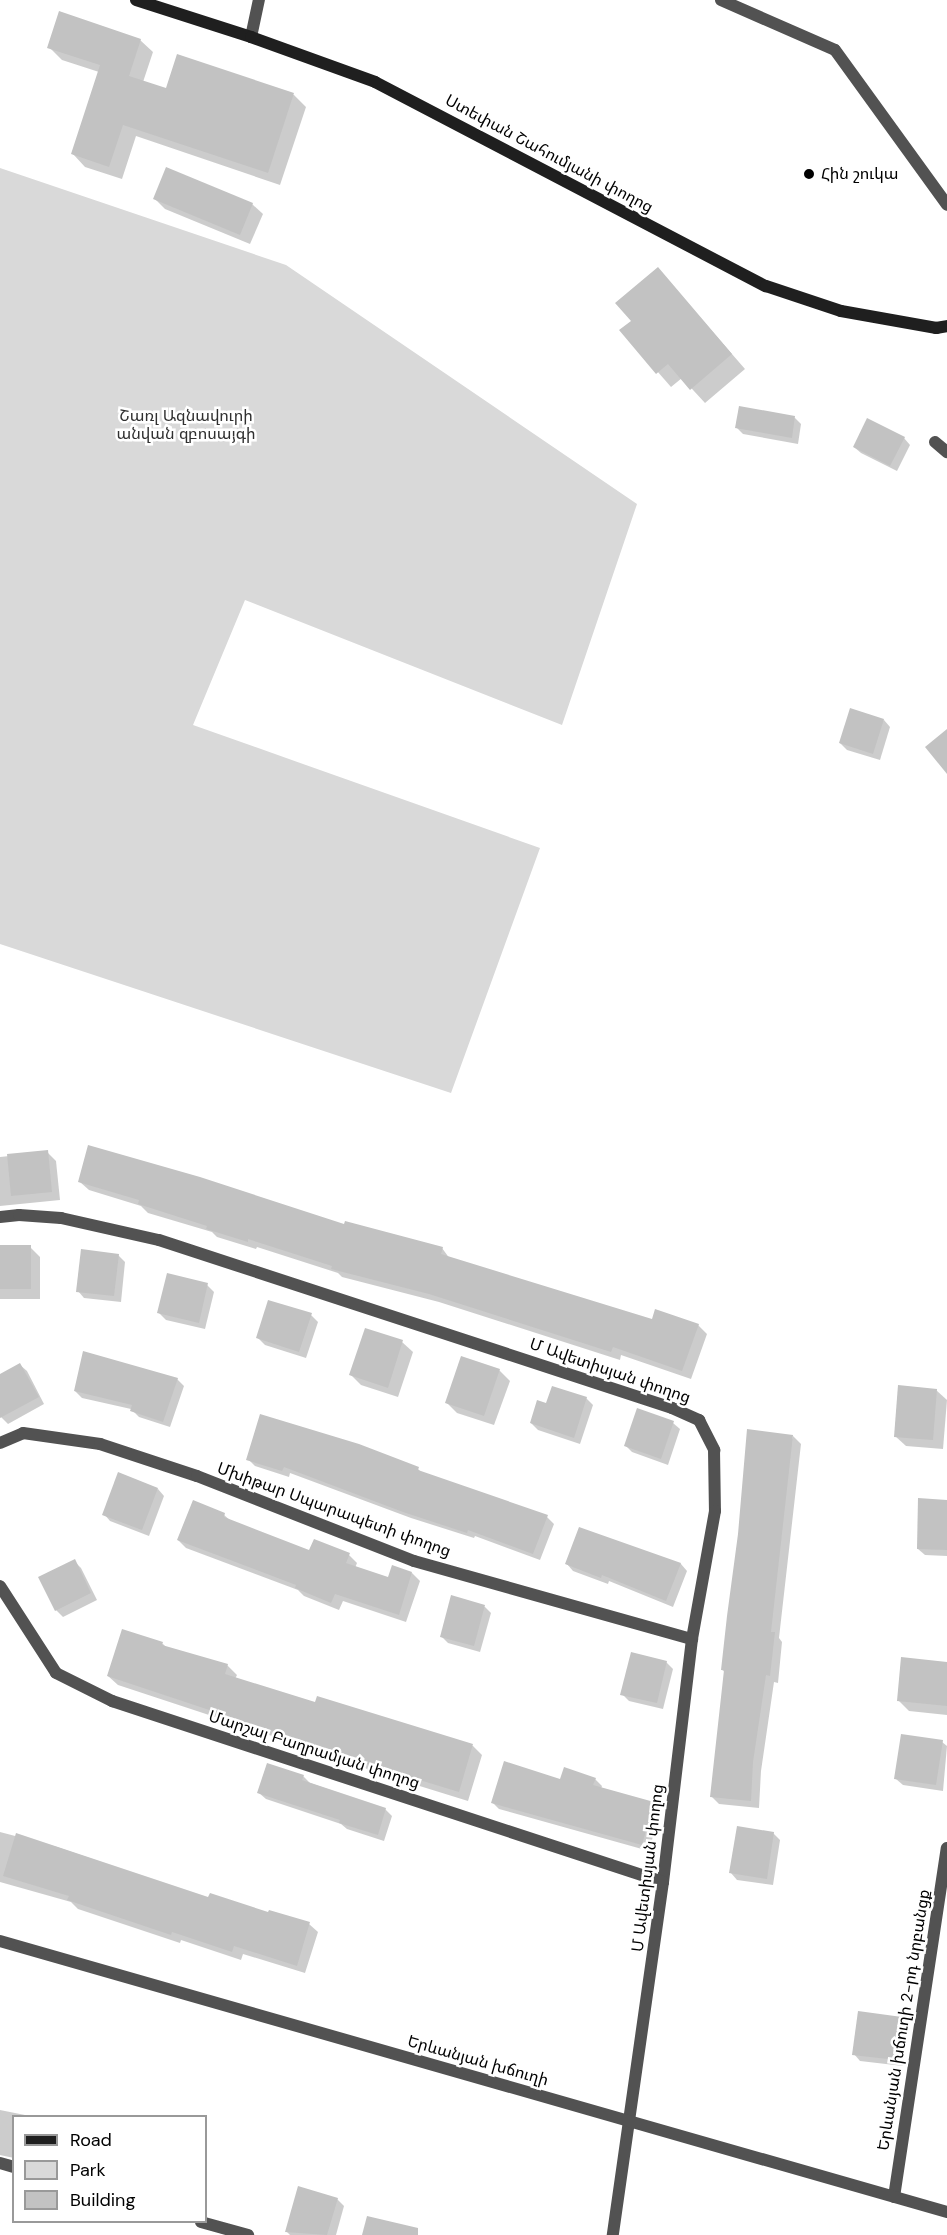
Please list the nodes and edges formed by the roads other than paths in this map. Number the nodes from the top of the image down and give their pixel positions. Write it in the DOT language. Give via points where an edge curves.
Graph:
graph roads {
  1 [pos="136,0"];
  2 [pos="259,0"];
  3 [pos="721,0"];
  4 [pos="251,37"];
  5 [pos="947,205"];
  6 [pos="947,326"];
  7 [pos="935,442"];
  8 [pos="947,452"];
  9 [pos="0,1217"];
  10 [pos="0,1443"];
  11 [pos="0,1586"];
  12 [pos="692,1639"];
  13 [pos="947,1848"];
  14 [pos="663,1882"];
  15 [pos="0,1941"];
  16 [pos="631,2121"];
  17 [pos="894,2197"];
  18 [pos="947,2212"];
  19 [pos="205,2223"];
  20 [pos="248,2235"];
  21 [pos="613,2235"];
  1 -- 4 [label="main road, Ստեփան Շահումյանի փողոց"];
  2 -- 4 [label="street"];
  3 -- 5 [label="street" via="835,50"];
  4 -- 6 [label="main road, Ստեփան Շահումյանի փողոց" via="375,82 766,286 841,311 936,328"];
  7 -- 8 [label="street"];
  9 -- 12 [label="street, Մ Ավետիսյան փողոց" via="61,1218 159,1240 699,1420 714,1450 715,1511"];
  10 -- 12 [label="street, Մխիթար Սպարապետի փողոց" via="23,1433 100,1444 197,1476 414,1561"];
  11 -- 14 [label="street, Մարշալ Բաղրամյան փողոց" via="56,1673 112,1701"];
  12 -- 14 [label="street, Մ Ավետիսյան փողոց"];
  13 -- 17 [label="street, Երևանյան խճուղի 2-րդ նրբանցք"];
  14 -- 16 [label="street, Մ Ավետիսյան փողոց"];
  15 -- 16 [label="street, Երևանյան խճուղի"];
  16 -- 17 [label="street, Երևանյան խճուղի"];
  16 -- 21 [label="street, Մ Ավետիսյան փողոց"];
  17 -- 18 [label="street, Երևանյան խճուղի"];
  19 -- 20 [label="street"];
}
